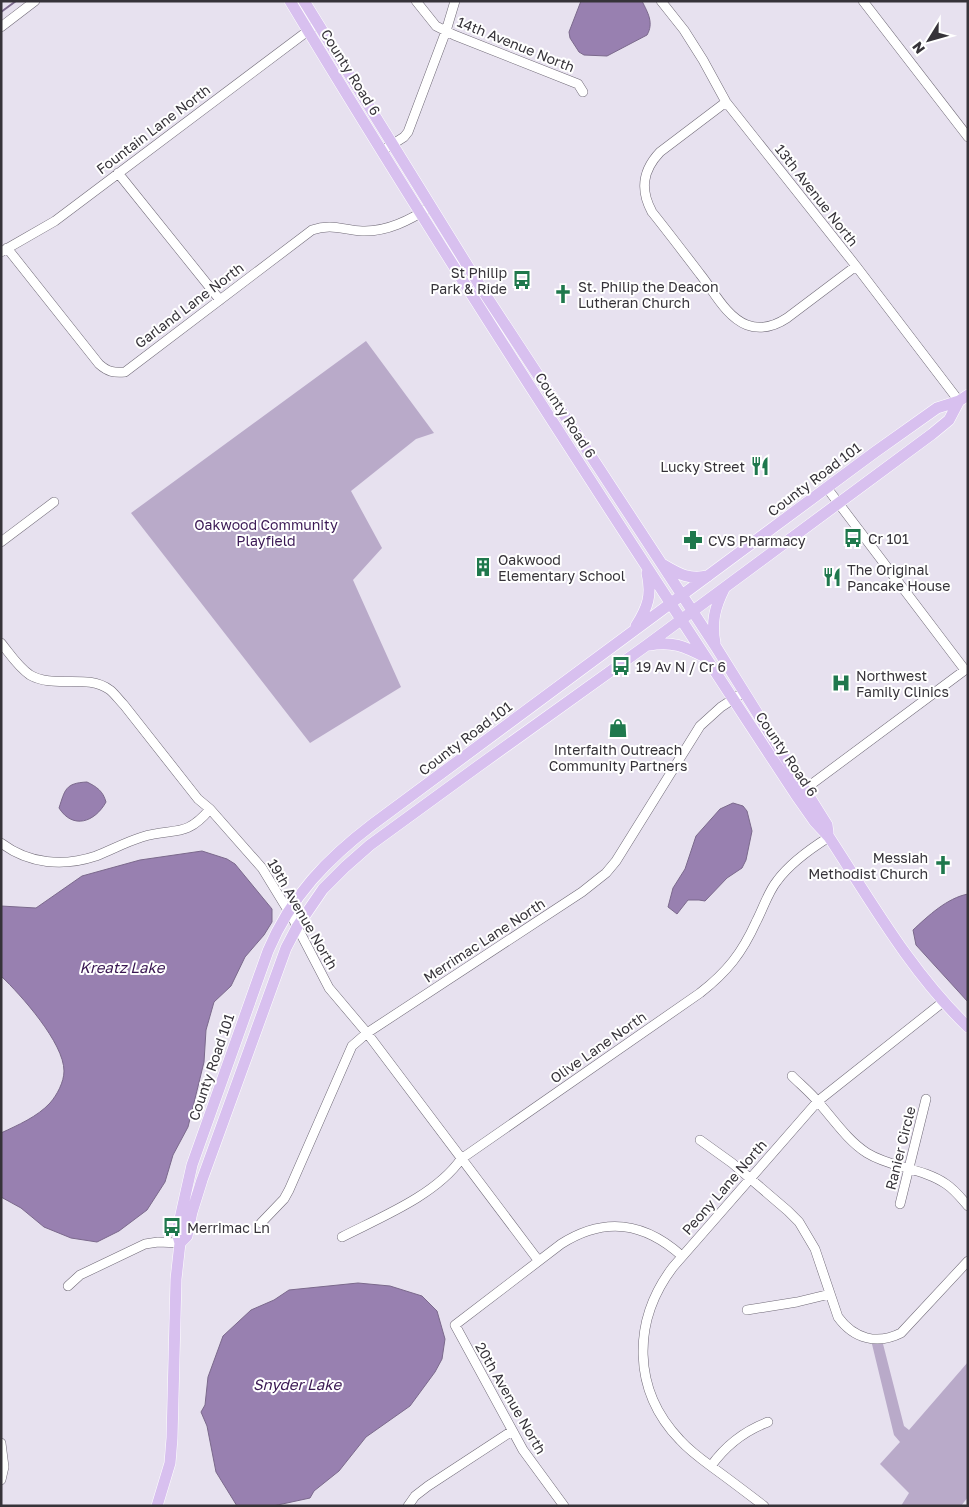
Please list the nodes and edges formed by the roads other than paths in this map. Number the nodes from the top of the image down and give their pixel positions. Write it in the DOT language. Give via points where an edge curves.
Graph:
graph roads {
  1 [pos="36,1"];
  2 [pos="290,1"];
  3 [pos="304,1"];
  4 [pos="416,1"];
  5 [pos="455,1"];
  6 [pos="661,1"];
  7 [pos="863,1"];
  8 [pos="318,24"];
  9 [pos="1,28"];
  10 [pos="307,30"];
  11 [pos="446,31"];
  12 [pos="584,92"];
  13 [pos="726,102"];
  14 [pos="968,137"];
  15 [pos="392,145"];
  16 [pos="382,151"];
  17 [pos="118,173"];
  18 [pos="425,210"];
  19 [pos="4,250"];
  20 [pos="856,266"];
  21 [pos="220,300"];
  22 [pos="964,398"];
  23 [pos="827,488"];
  24 [pos="54,502"];
  25 [pos="838,504"];
  26 [pos="1,542"];
  27 [pos="660,563"];
  28 [pos="646,566"];
  29 [pos="709,576"];
  30 [pos="725,587"];
  31 [pos="682,596"];
  32 [pos="671,604"];
  33 [pos="692,611"];
  34 [pos="680,619"];
  35 [pos="634,631"];
  36 [pos="1,643"];
  37 [pos="647,645"];
  38 [pos="716,647"];
  39 [pos="706,657"];
  40 [pos="744,692"];
  41 [pos="733,699"];
  42 [pos="801,792"];
  43 [pos="210,808"];
  44 [pos="829,837"];
  45 [pos="1,843"];
  46 [pos="289,912"];
  47 [pos="297,927"];
  48 [pos="942,1002"];
  49 [pos="968,1027"];
  50 [pos="367,1033"];
  51 [pos="792,1076"];
  52 [pos="926,1099"];
  53 [pos="818,1101"];
  54 [pos="700,1140"];
  55 [pos="461,1159"];
  56 [pos="909,1169"];
  57 [pos="751,1179"];
  58 [pos="900,1204"];
  59 [pos="968,1206"];
  60 [pos="261,1223"];
  61 [pos="342,1237"];
  62 [pos="180,1243"];
  63 [pos="682,1256"];
  64 [pos="538,1260"];
  65 [pos="968,1261"];
  66 [pos="68,1286"];
  67 [pos="830,1294"];
  68 [pos="747,1310"];
  69 [pos="455,1325"];
  70 [pos="768,1422"];
  71 [pos="512,1430"];
  72 [pos="1,1443"];
  73 [pos="711,1466"];
  74 [pos="1,1480"];
  75 [pos="157,1506"];
  76 [pos="408,1506"];
  77 [pos="564,1506"];
  78 [pos="764,1506"];
  1 -- 9 [label="street"];
  2 -- 10 [label="main road, County Road 6"];
  3 -- 8 [label="main road, County Road 6"];
  4 -- 11 [label="street, 14th Avenue North" via="436,26"];
  5 -- 11 [label="street"];
  6 -- 13 [label="street, 13th Avenue North" via="684,30"];
  7 -- 14 [label="street"];
  8 -- 10 [label="street, Fountain Lane North"];
  8 -- 15 [label="main road, County Road 6"];
  10 -- 16 [label="main road, County Road 6"];
  10 -- 17 [label="street, Fountain Lane North"];
  11 -- 12 [label="street, 14th Avenue North" via="578,84"];
  11 -- 15 [label="street" via="408,132"];
  13 -- 20 [label="street, 13th Avenue North"];
  13 -- 20 [label="street" via="652,160 644,180 644,191 652,212 729,312 756,327 778,324"];
  15 -- 16 [label="street"];
  15 -- 18 [label="main road, County Road 6"];
  16 -- 18 [label="main road, County Road 6"];
  17 -- 19 [label="street, Fountain Lane North" via="55,221"];
  17 -- 21 [label="street"];
  18 -- 21 [label="street, Garland Lane North" via="383,230 359,231 331,226 312,230"];
  18 -- 27 [label="main road, County Road 6" via="484,294"];
  18 -- 28 [label="main road, County Road 6" via="475,301"];
  19 -- 21 [label="street, Garland Lane North" via="99,364 111,372 125,372"];
  20 -- 22 [label="street, 13th Avenue North"];
  22 -- 23 [label="main road, County Road 101" via="937,408"];
  22 -- 25 [label="main road, County Road 101" via="948,420"];
  23 -- 25 [label="street"];
  23 -- 29 [label="main road, County Road 101"];
  24 -- 26 [label="street"];
  25 -- 30 [label="main road, County Road 101"];
  25 -- 42 [label="street" via="965,670"];
  27 -- 29 [label="main road" via="685,576"];
  27 -- 31 [label="main road, County Road 6"];
  28 -- 32 [label="main road, County Road 6"];
  28 -- 35 [label="main road" via="649,601"];
  29 -- 31 [label="main road, County Road 101"];
  30 -- 33 [label="main road, County Road 101"];
  30 -- 38 [label="main road" via="713,615"];
  31 -- 32 [label="main road, County Road 101"];
  31 -- 33 [label="main road, County Road 6"];
  32 -- 34 [label="main road, County Road 6"];
  32 -- 35 [label="main road, County Road 101"];
  33 -- 34 [label="main road, County Road 101"];
  33 -- 38 [label="main road, County Road 6"];
  34 -- 37 [label="main road, County Road 101"];
  34 -- 39 [label="main road, County Road 6"];
  35 -- 46 [label="main road, County Road 101" via="348,844 322,867"];
  36 -- 43 [label="street, 19th Avenue North" via="24,670 41,679 92,683 110,690 198,799"];
  37 -- 39 [label="main road" via="677,644"];
  37 -- 47 [label="main road, County Road 101" via="370,845 329,883"];
  38 -- 40 [label="main road, County Road 6"];
  39 -- 41 [label="main road, County Road 6"];
  40 -- 41 [label="street, Merrimac Lane North"];
  40 -- 42 [label="main road, County Road 6"];
  41 -- 42 [label="main road, County Road 6"];
  41 -- 50 [label="street, Merrimac Lane North" via="700,726 606,873"];
  42 -- 44 [label="main road, County Road 6" via="815,822"];
  43 -- 45 [label="street" via="187,829 140,837 82,860 38,861"];
  43 -- 46 [label="street, 19th Avenue North" via="262,868"];
  44 -- 48 [label="main road, County Road 6" via="913,965"];
  44 -- 55 [label="street, Olive Lane North" via="800,858 776,882 742,950 716,980"];
  46 -- 47 [label="street, 19th Avenue North"];
  46 -- 62 [label="main road, County Road 101" via="268,951 192,1165 177,1232"];
  47 -- 50 [label="street, 19th Avenue North" via="329,988"];
  47 -- 62 [label="main road, County Road 101" via="286,948 202,1180 187,1236"];
  48 -- 49 [label="main road, County Road 6"];
  48 -- 53 [label="street, Peony Lane North"];
  50 -- 55 [label="street, 19th Avenue North"];
  50 -- 60 [label="street, Merrimac Lane North" via="352,1046 284,1199"];
  51 -- 53 [label="street"];
  52 -- 56 [label="street, Ranier Circle"];
  53 -- 56 [label="street" via="866,1153"];
  53 -- 57 [label="street, Peony Lane North"];
  54 -- 57 [label="street"];
  55 -- 61 [label="street, Olive Lane North" via="436,1185"];
  55 -- 64 [label="street, 19th Avenue North"];
  56 -- 58 [label="street, Ranier Circle"];
  56 -- 59 [label="street" via="946,1184"];
  57 -- 63 [label="street, Peony Lane North"];
  57 -- 67 [label="street" via="788,1211 808,1235"];
  62 -- 66 [label="street" via="146,1244 80,1275"];
  62 -- 75 [label="main road, County Road 101" via="175,1288 170,1464"];
  63 -- 64 [label="street, Peony Lane North" via="650,1233 619,1226 581,1233"];
  63 -- 73 [label="street" via="653,1299 643,1336 642,1355 650,1393 662,1419 680,1441"];
  64 -- 69 [label="street, Peony Lane North"];
  65 -- 67 [label="street" via="909,1326 892,1338 861,1338 844,1326"];
  67 -- 68 [label="street"];
  69 -- 71 [label="street, 20th Avenue North"];
  70 -- 73 [label="street" via="740,1435"];
  71 -- 76 [label="street" via="428,1486"];
  71 -- 77 [label="street, 20th Avenue North" via="522,1450"];
  72 -- 74 [label="street" via="4,1467"];
  73 -- 78 [label="street"];
}
